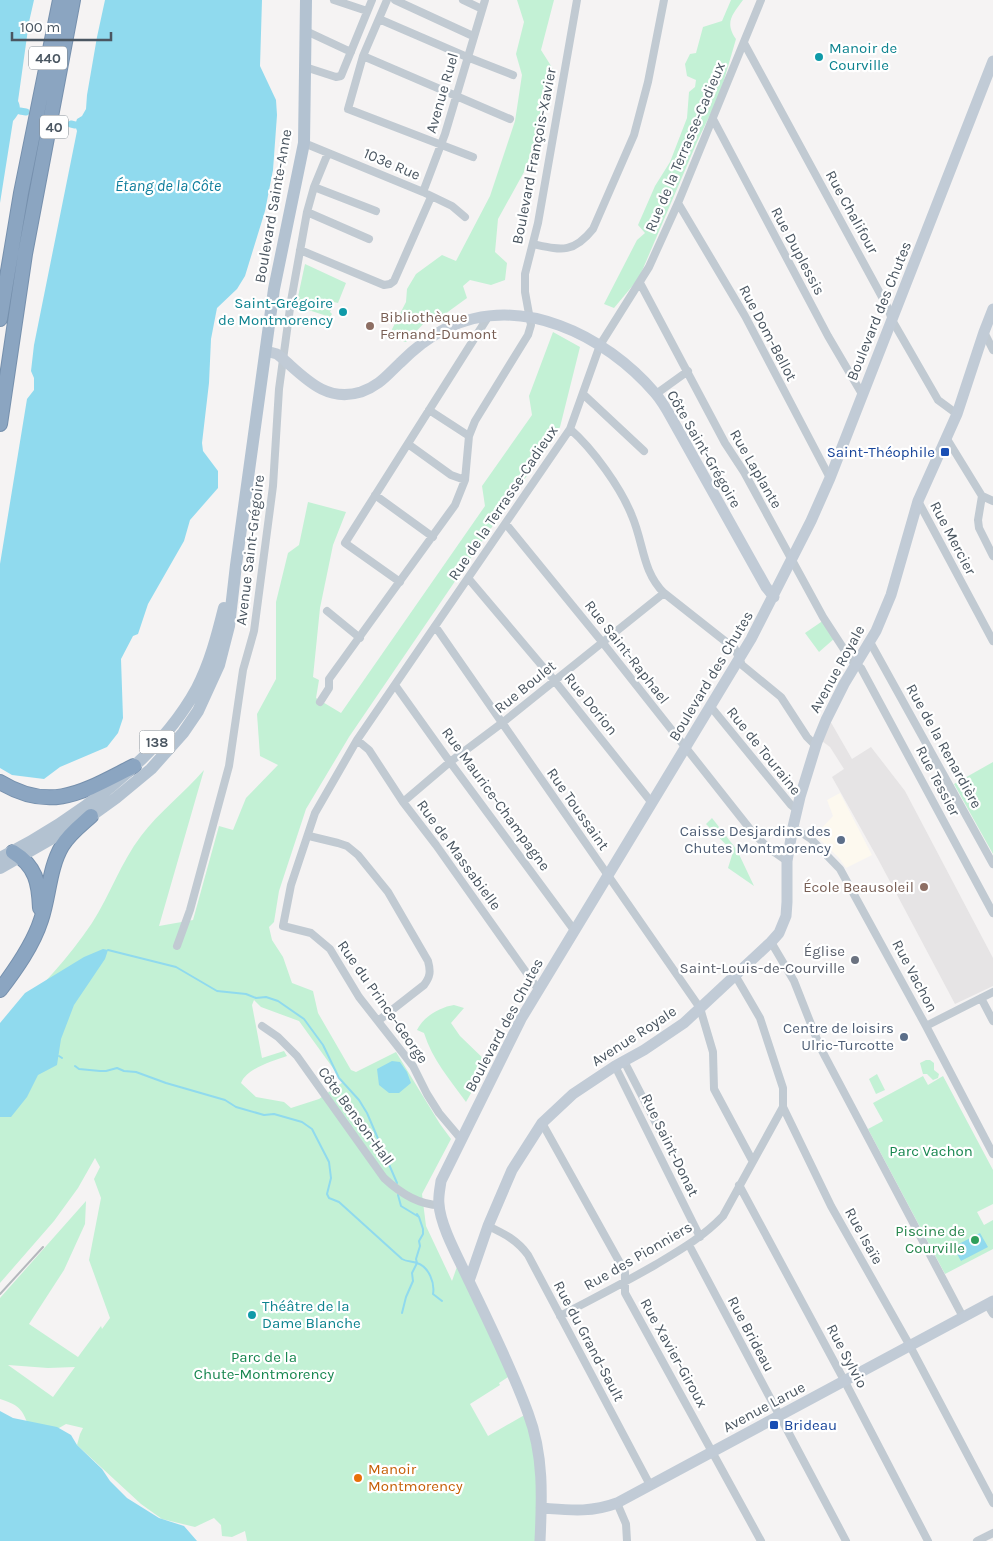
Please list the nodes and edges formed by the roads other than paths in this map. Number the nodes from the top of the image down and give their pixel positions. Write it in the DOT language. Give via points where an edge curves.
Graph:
graph roads {
  1 [pos="52,0"];
  2 [pos="60,0"];
  3 [pos="73,0"];
  4 [pos="82,0"];
  5 [pos="306,0"];
  6 [pos="334,0"];
  7 [pos="372,0"];
  8 [pos="387,0"];
  9 [pos="395,0"];
  10 [pos="463,0"];
  11 [pos="485,0"];
  12 [pos="577,0"];
  13 [pos="664,0"];
  14 [pos="761,0"];
  15 [pos="482,9"];
  16 [pos="367,12"];
  17 [pos="379,19"];
  18 [pos="306,32"];
  19 [pos="473,36"];
  20 [pos="744,43"];
  21 [pos="351,52"];
  22 [pos="363,56"];
  23 [pos="467,57"];
  24 [pos="993,62"];
  25 [pos="305,67"];
  26 [pos="513,75"];
  27 [pos="455,96"];
  28 [pos="37,115"];
  29 [pos="510,119"];
  30 [pos="713,119"];
  31 [pos="304,143"];
  32 [pos="441,145"];
  33 [pos="328,153"];
  34 [pos="474,157"];
  35 [pos="314,188"];
  36 [pos="423,192"];
  37 [pos="431,197"];
  38 [pos="678,203"];
  39 [pos="376,210"];
  40 [pos="307,212"];
  41 [pos="465,217"];
  42 [pos="369,239"];
  43 [pos="532,244"];
  44 [pos="300,250"];
  45 [pos="26,254"];
  46 [pos="640,283"];
  47 [pos="993,309"];
  48 [pos="488,317"];
  49 [pos="530,317"];
  50 [pos="0,319"];
  51 [pos="892,320"];
  52 [pos="984,332"];
  53 [pos="600,345"];
  54 [pos="993,350"];
  55 [pos="266,351"];
  56 [pos="282,358"];
  57 [pos="688,372"];
  58 [pos="583,394"];
  59 [pos="656,394"];
  60 [pos="862,394"];
  61 [pos="429,410"];
  62 [pos="957,414"];
  63 [pos="0,424"];
  64 [pos="570,429"];
  65 [pos="469,436"];
  66 [pos="946,439"];
  67 [pos="408,444"];
  68 [pos="644,451"];
  69 [pos="830,478"];
  70 [pos="465,480"];
  71 [pos="375,495"];
  72 [pos="982,496"];
  73 [pos="918,501"];
  74 [pos="993,501"];
  75 [pos="506,524"];
  76 [pos="433,536"];
  77 [pos="993,556"];
  78 [pos="792,560"];
  79 [pos="236,565"];
  80 [pos="468,578"];
  81 [pos="400,582"];
  82 [pos="664,594"];
  83 [pos="774,597"];
  84 [pos="327,610"];
  85 [pos="435,626"];
  86 [pos="360,638"];
  87 [pos="993,641"];
  88 [pos="870,642"];
  89 [pos="603,643"];
  90 [pos="739,659"];
  91 [pos="857,664"];
  92 [pos="554,680"];
  93 [pos="396,685"];
  94 [pos="320,702"];
  95 [pos="711,708"];
  96 [pos="502,723"];
  97 [pos="357,740"];
  98 [pos="816,746"];
  99 [pos="686,749"];
  100 [pos="450,762"];
  101 [pos="134,766"];
  102 [pos="0,782"];
  103 [pos="404,802"];
  104 [pos="652,803"];
  105 [pos="797,810"];
  106 [pos="91,816"];
  107 [pos="793,827"];
  108 [pos="309,836"];
  109 [pos="17,854"];
  110 [pos="0,858"];
  111 [pos="787,862"];
  112 [pos="993,864"];
  113 [pos="0,868"];
  114 [pos="608,875"];
  115 [pos="993,913"];
  116 [pos="41,922"];
  117 [pos="283,926"];
  118 [pos="574,930"];
  119 [pos="771,942"];
  120 [pos="177,946"];
  121 [pos="735,975"];
  122 [pos="538,989"];
  123 [pos="0,990"];
  124 [pos="993,992"];
  125 [pos="981,998"];
  126 [pos="700,1008"];
  127 [pos="378,1021"];
  128 [pos="993,1021"];
  129 [pos="262,1026"];
  130 [pos="926,1026"];
  131 [pos="620,1063"];
  132 [pos="783,1107"];
  133 [pos="542,1123"];
  134 [pos="660,1131"];
  135 [pos="461,1139"];
  136 [pos="993,1154"];
  137 [pos="752,1160"];
  138 [pos="739,1185"];
  139 [pos="438,1205"];
  140 [pos="488,1226"];
  141 [pos="700,1237"];
  142 [pos="689,1245"];
  143 [pos="469,1281"];
  144 [pos="625,1282"];
  145 [pos="991,1306"];
  146 [pos="560,1316"];
  147 [pos="963,1317"];
  148 [pos="910,1346"];
  149 [pos="844,1380"];
  150 [pos="778,1416"];
  151 [pos="712,1451"];
  152 [pos="650,1485"];
  153 [pos="617,1503"];
  154 [pos="993,1503"];
  155 [pos="542,1508"];
  156 [pos="993,1533"];
  157 [pos="540,1541"];
  158 [pos="627,1541"];
  159 [pos="761,1541"];
  160 [pos="846,1541"];
  161 [pos="928,1541"];
  162 [pos="977,1541"];
  1 -- 28 [label="highway, 40"];
  2 -- 28 [label="highway, 440"];
  3 -- 45 [label="highway, 440"];
  4 -- 45 [label="highway, 40"];
  5 -- 18 [label="main road, Boulevard Sainte-Anne / 138"];
  6 -- 16 [label="street"];
  7 -- 16 [label="street"];
  8 -- 17 [label="street"];
  9 -- 19 [label="street"];
  10 -- 15 [label="street"];
  11 -- 15 [label="street, Avenue Ruel"];
  12 -- 43 [label="street, Boulevard François-Xavier"];
  13 -- 43 [label="street" via="634,135 593,229 583,241 572,247 556,249"];
  14 -- 20 [label="street, Rue de la Terrasse-Cadieux"];
  15 -- 19 [label="street, Avenue Ruel"];
  16 -- 21 [label="street"];
  17 -- 22 [label="street"];
  17 -- 23 [label="street"];
  18 -- 21 [label="street"];
  18 -- 25 [label="main road, Boulevard Sainte-Anne / 138"];
  19 -- 23 [label="street, Avenue Ruel"];
  20 -- 30 [label="street, Rue de la Terrasse-Cadieux"];
  20 -- 51 [label="street, Rue Chalifour"];
  21 -- 25 [label="street" via="339,78"];
  22 -- 27 [label="street"];
  22 -- 32 [label="street" via="348,109"];
  23 -- 26 [label="street"];
  23 -- 27 [label="street, Avenue Ruel"];
  24 -- 51 [label="street, Boulevard des Chutes"];
  25 -- 31 [label="main road, Boulevard Sainte-Anne / 138"];
  27 -- 29 [label="street"];
  27 -- 32 [label="street, Avenue Ruel"];
  28 -- 50 [label="highway, 40"];
  30 -- 38 [label="street, Rue de la Terrasse-Cadieux"];
  30 -- 60 [label="street, Rue Duplessis"];
  31 -- 33 [label="street, 103e Rue"];
  31 -- 55 [label="main road, Boulevard Sainte-Anne / 138" via="274,289"];
  32 -- 34 [label="street"];
  32 -- 36 [label="street, Avenue Ruel"];
  33 -- 35 [label="street, Avenue Saint-Grégoire"];
  33 -- 36 [label="street, 103e Rue"];
  35 -- 39 [label="street"];
  35 -- 40 [label="street, Avenue Saint-Grégoire"];
  36 -- 37 [label="street, 103e Rue"];
  37 -- 41 [label="street, 103e Rue" via="452,206"];
  37 -- 44 [label="street" via="390,284"];
  38 -- 46 [label="street, Rue de la Terrasse-Cadieux"];
  38 -- 69 [label="street, Rue Dom-Bellot" via="745,316"];
  40 -- 42 [label="street"];
  40 -- 44 [label="street, Avenue Saint-Grégoire"];
  43 -- 49 [label="street, Boulevard François-Xavier" via="524,274"];
  44 -- 56 [label="street, Avenue Saint-Grégoire"];
  45 -- 63 [label="highway, 40"];
  46 -- 53 [label="street, Rue de la Terrasse-Cadieux"];
  46 -- 57 [label="street, Rue Laplante"];
  47 -- 52 [label="street, Avenue Royale"];
  48 -- 49 [label="street, Côte Saint-Grégoire"];
  48 -- 56 [label="street, Côte Saint-Grégoire" via="445,329 421,345 383,381 360,392 336,394 317,388"];
  48 -- 61 [label="street"];
  49 -- 53 [label="street, Côte Saint-Grégoire" via="560,324"];
  49 -- 65 [label="street" via="528,335"];
  51 -- 60 [label="street, Boulevard des Chutes"];
  51 -- 62 [label="street, Rue Chalifour" via="938,400"];
  52 -- 54 [label="street"];
  52 -- 62 [label="street, Avenue Royale"];
  53 -- 58 [label="street, Rue de la Terrasse-Cadieux"];
  53 -- 59 [label="street, Côte Saint-Grégoire"];
  55 -- 56 [label="street, Côte Saint-Grégoire"];
  55 -- 79 [label="main road, Boulevard Sainte-Anne / 138"];
  56 -- 120 [label="street, Avenue Saint-Grégoire" via="273,486 254,631 243,670 229,766"];
  57 -- 59 [label="street"];
  57 -- 78 [label="street, Rue Laplante"];
  58 -- 64 [label="street, Rue de la Terrasse-Cadieux"];
  58 -- 68 [label="street"];
  59 -- 83 [label="street, Côte Saint-Grégoire"];
  60 -- 69 [label="street, Boulevard des Chutes"];
  61 -- 65 [label="street"];
  61 -- 67 [label="street"];
  62 -- 66 [label="street, Avenue Royale"];
  64 -- 75 [label="street, Rue de la Terrasse-Cadieux"];
  64 -- 82 [label="street" via="584,442 618,489 632,516 649,573"];
  65 -- 70 [label="street"];
  66 -- 72 [label="street"];
  66 -- 73 [label="street, Avenue Royale"];
  67 -- 70 [label="street" via="451,476"];
  67 -- 71 [label="street"];
  69 -- 78 [label="street, Boulevard des Chutes"];
  70 -- 76 [label="street" via="455,505"];
  71 -- 76 [label="street"];
  71 -- 81 [label="street" via="345,542"];
  72 -- 74 [label="street"];
  72 -- 77 [label="street" via="979,528"];
  73 -- 87 [label="street, Rue Mercier"];
  73 -- 88 [label="street, Avenue Royale" via="891,595"];
  75 -- 80 [label="street, Rue de la Terrasse-Cadieux"];
  75 -- 89 [label="street, Rue Saint-Raphael"];
  76 -- 81 [label="street"];
  78 -- 83 [label="street, Boulevard des Chutes"];
  78 -- 91 [label="street, Rue Laplante" via="823,617 851,660"];
  79 -- 101 [label="main road, Boulevard Sainte-Anne / 138" via="215,644 197,687 170,727"];
  79 -- 106 [label="main road, Boulevard Sainte-Anne / 138" via="225,644 198,710 183,733 151,769"];
  80 -- 85 [label="street, Rue de la Terrasse-Cadieux"];
  80 -- 92 [label="street, Rue Dorion"];
  81 -- 86 [label="street"];
  82 -- 89 [label="street, Rue Boulet"];
  82 -- 90 [label="street" via="735,649"];
  83 -- 90 [label="street, Boulevard des Chutes"];
  84 -- 86 [label="street"];
  85 -- 93 [label="street, Rue de la Terrasse-Cadieux"];
  85 -- 96 [label="street, Rue Toussaint"];
  86 -- 94 [label="street" via="329,679 329,688"];
  88 -- 91 [label="street, Avenue Royale"];
  88 -- 112 [label="street, Rue de la Renardière"];
  89 -- 92 [label="street, Rue Boulet"];
  89 -- 99 [label="street, Rue Saint-Raphael"];
  90 -- 95 [label="street, Boulevard des Chutes"];
  90 -- 98 [label="street" via="781,697"];
  91 -- 98 [label="street, Avenue Royale" via="844,684"];
  91 -- 115 [label="street, Rue Tessier"];
  92 -- 96 [label="street, Rue Boulet"];
  92 -- 104 [label="street, Rue Dorion"];
  93 -- 97 [label="street, Rue de la Terrasse-Cadieux"];
  93 -- 100 [label="street, Rue Maurice-Champagne"];
  95 -- 99 [label="street, Boulevard des Chutes"];
  95 -- 105 [label="street, Rue de Touraine"];
  96 -- 100 [label="street, Rue Boulet"];
  96 -- 114 [label="street, Rue Toussaint"];
  97 -- 103 [label="street, Rue de Massabielle" via="369,750"];
  97 -- 108 [label="street, Rue de la Terrasse-Cadieux" via="315,814"];
  98 -- 105 [label="street, Avenue Royale"];
  99 -- 104 [label="street, Boulevard des Chutes"];
  99 -- 111 [label="street, Rue Saint-Raphael" via="750,828"];
  100 -- 103 [label="street, Rue Boulet"];
  100 -- 118 [label="street, Rue Maurice-Champagne"];
  101 -- 102 [label="highway" via="102,782 52,798 28,794"];
  101 -- 109 [label="main road, Boulevard Sainte-Anne / 138" via="96,799"];
  103 -- 122 [label="street, Rue de Massabielle"];
  104 -- 114 [label="street, Boulevard des Chutes"];
  105 -- 107 [label="street, Avenue Royale"];
  106 -- 109 [label="main road, Boulevard Sainte-Anne"];
  106 -- 116 [label="highway" via="68,838 56,859"];
  107 -- 111 [label="street, Avenue Royale"];
  107 -- 130 [label="street, Rue Vachon" via="811,839 840,869"];
  108 -- 117 [label="street, Rue de la Terrasse-Cadieux" via="292,885"];
  108 -- 127 [label="street" via="347,846 358,855 388,892 428,961 431,971 424,985"];
  109 -- 110 [label="main road, Boulevard Sainte-Anne / 138"];
  109 -- 113 [label="main road, Boulevard Sainte-Anne"];
  109 -- 116 [label="highway" via="38,883"];
  111 -- 119 [label="street, Avenue Royale" via="786,916"];
  114 -- 118 [label="street, Boulevard des Chutes"];
  114 -- 126 [label="street, Rue Toussaint"];
  116 -- 123 [label="highway"];
  117 -- 127 [label="street, Rue du Prince-George" via="311,933 330,949"];
  118 -- 122 [label="street, Boulevard des Chutes"];
  119 -- 121 [label="street, Avenue Royale"];
  119 -- 147 [label="street" via="794,981 824,1056"];
  121 -- 126 [label="street, Avenue Royale"];
  121 -- 132 [label="street, Rue Isaïe" via="760,1018 783,1088"];
  122 -- 135 [label="street, Boulevard des Chutes"];
  124 -- 125 [label="street"];
  125 -- 128 [label="street"];
  125 -- 130 [label="street"];
  126 -- 131 [label="street, Avenue Royale" via="684,1023"];
  126 -- 137 [label="street, Rue Toussaint" via="713,1052 714,1090"];
  127 -- 135 [label="street, Rue du Prince-George" via="413,1066 439,1113"];
  129 -- 139 [label="street, Côte Benson-Hall" via="296,1056 384,1178 423,1203"];
  130 -- 136 [label="street, Rue Vachon"];
  131 -- 133 [label="street, Avenue Royale" via="573,1094"];
  131 -- 134 [label="street"];
  131 -- 141 [label="street, Rue Saint-Donat"];
  132 -- 137 [label="street, Rue des Pionniers"];
  132 -- 148 [label="street, Rue Isaïe" via="831,1206"];
  133 -- 140 [label="street, Avenue Royale" via="512,1170"];
  133 -- 144 [label="street, Rue Xavier-Giroux" via="625,1272"];
  135 -- 139 [label="street, Boulevard des Chutes" via="441,1181"];
  137 -- 138 [label="street, Rue des Pionniers"];
  138 -- 141 [label="street, Rue des Pionniers" via="723,1216"];
  138 -- 149 [label="street, Rue Sylvio"];
  139 -- 143 [label="street, Boulevard des Chutes"];
  140 -- 143 [label="street, Avenue Royale"];
  140 -- 146 [label="street, Rue du Grand-Sault" via="520,1244"];
  141 -- 142 [label="street, Rue des Pionniers"];
  142 -- 144 [label="street, Rue des Pionniers"];
  142 -- 150 [label="street, Rue Brideau"];
  143 -- 155 [label="street" via="530,1420 541,1473"];
  144 -- 146 [label="street, Rue des Pionniers"];
  144 -- 151 [label="street, Rue Xavier-Giroux" via="625,1293"];
  145 -- 147 [label="street, Avenue Larue"];
  146 -- 152 [label="street, Rue du Grand-Sault"];
  147 -- 148 [label="street, Avenue Larue"];
  148 -- 149 [label="street, Avenue Larue"];
  148 -- 154 [label="street, Rue Isaïe"];
  149 -- 150 [label="street, Avenue Larue"];
  149 -- 161 [label="street, Rue Sylvio"];
  150 -- 151 [label="street, Avenue Larue"];
  150 -- 160 [label="street, Rue Brideau"];
  151 -- 152 [label="street, Avenue Larue"];
  151 -- 159 [label="street, Rue Xavier-Giroux"];
  152 -- 153 [label="street, Avenue Larue"];
  153 -- 155 [label="street, Avenue Larue" via="588,1511"];
  153 -- 158 [label="street" via="626,1524"];
  155 -- 157 [label="street"];
  156 -- 162 [label="street"];
}
